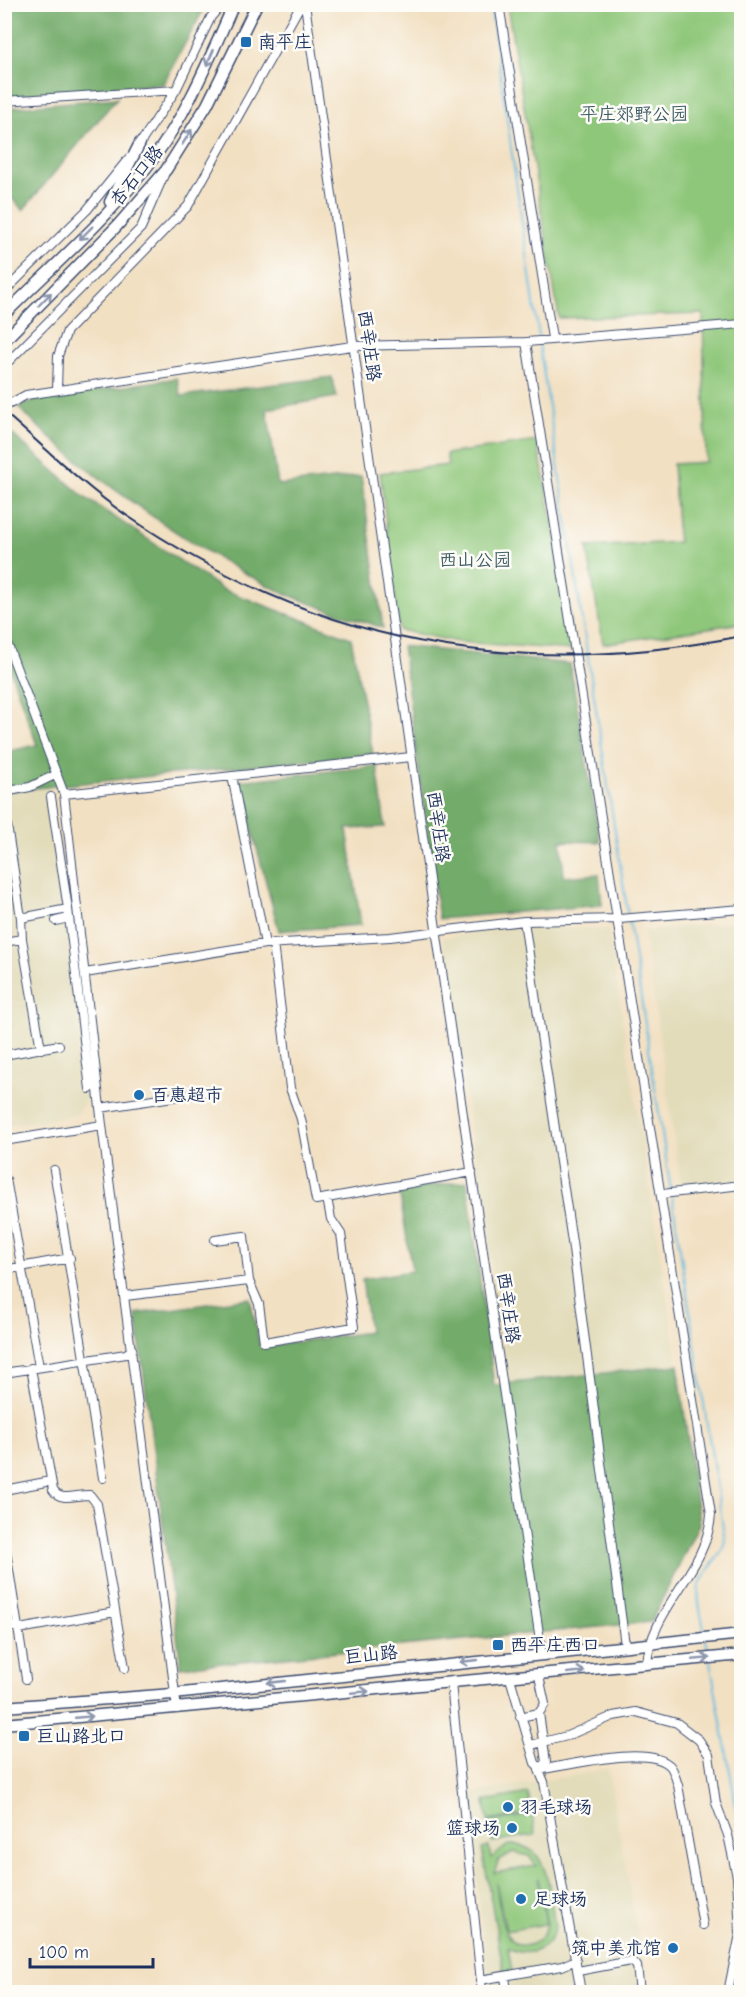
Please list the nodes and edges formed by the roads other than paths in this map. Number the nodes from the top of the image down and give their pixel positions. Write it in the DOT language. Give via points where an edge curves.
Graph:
graph roads {
  1 [pos="222,4"];
  2 [pos="234,4"];
  3 [pos="257,4"];
  4 [pos="303,4"];
  5 [pos="499,4"];
  6 [pos="176,90"];
  7 [pos="4,100"];
  8 [pos="140,143"];
  9 [pos="166,170"];
  10 [pos="101,218"];
  11 [pos="4,292"];
  12 [pos="4,315"];
  13 [pos="741,324"];
  14 [pos="552,338"];
  15 [pos="4,341"];
  16 [pos="527,342"];
  17 [pos="352,346"];
  18 [pos="4,366"];
  19 [pos="57,390"];
  20 [pos="4,407"];
  21 [pos="4,635"];
  22 [pos="411,757"];
  23 [pos="57,774"];
  24 [pos="232,776"];
  25 [pos="4,792"];
  26 [pos="64,794"];
  27 [pos="51,797"];
  28 [pos="4,805"];
  29 [pos="741,909"];
  30 [pos="69,913"];
  31 [pos="21,918"];
  32 [pos="619,919"];
  33 [pos="56,921"];
  34 [pos="524,921"];
  35 [pos="436,931"];
  36 [pos="22,939"];
  37 [pos="4,942"];
  38 [pos="269,943"];
  39 [pos="84,973"];
  40 [pos="59,1045"];
  41 [pos="41,1049"];
  42 [pos="4,1055"];
  43 [pos="90,1089"];
  44 [pos="213,1090"];
  45 [pos="100,1108"];
  46 [pos="102,1125"];
  47 [pos="4,1141"];
  48 [pos="54,1170"];
  49 [pos="472,1172"];
  50 [pos="6,1179"];
  51 [pos="741,1185"];
  52 [pos="662,1194"];
  53 [pos="327,1198"];
  54 [pos="215,1240"];
  55 [pos="70,1258"];
  56 [pos="4,1270"];
  57 [pos="249,1281"];
  58 [pos="125,1296"];
  59 [pos="132,1349"];
  60 [pos="85,1359"];
  61 [pos="35,1368"];
  62 [pos="4,1373"];
  63 [pos="103,1478"];
  64 [pos="51,1481"];
  65 [pos="4,1490"];
  66 [pos="4,1538"];
  67 [pos="114,1612"];
  68 [pos="4,1623"];
  69 [pos="19,1629"];
  70 [pos="741,1634"];
  71 [pos="648,1643"];
  72 [pos="625,1645"];
  73 [pos="542,1654"];
  74 [pos="741,1655"];
  75 [pos="647,1664"];
  76 [pos="124,1668"];
  77 [pos="538,1676"];
  78 [pos="510,1678"];
  79 [pos="26,1679"];
  80 [pos="452,1683"];
  81 [pos="173,1694"];
  82 [pos="4,1707"];
  83 [pos="177,1709"];
  84 [pos="539,1713"];
  85 [pos="520,1717"];
  86 [pos="4,1724"];
  87 [pos="543,1742"];
  88 [pos="531,1744"];
  89 [pos="539,1770"];
  90 [pos="703,1925"];
  91 [pos="576,1960"];
  92 [pos="578,1971"];
  93 [pos="505,1976"];
  94 [pos="480,1980"];
  95 [pos="580,1990"];
  96 [pos="482,1992"];
  97 [pos="507,1992"];
  98 [pos="549,1992"];
  99 [pos="640,1992"];
  100 [pos="728,1992"];
  1 -- 6 [label="street, 杏石口路" via="211,17"];
  2 -- 10 [label="main road, 杏石口路, one-way" via="193,96 153,159"];
  9 -- 3 [label="main road, 杏石口路, one-way" via="207,105"];
  4 -- 17 [label="street, 西辛庄路"];
  4 -- 19 [label="street" via="188,206 67,331 58,356"];
  5 -- 14 [label="street"];
  6 -- 7 [label="street"];
  6 -- 8 [label="street, 杏石口路"];
  8 -- 10 [label="main road"];
  8 -- 11 [label="street, 杏石口路" via="87,210"];
  15 -- 9 [label="main road, 杏石口路, one-way"];
  9 -- 18 [label="street" via="141,228"];
  10 -- 12 [label="main road, 杏石口路, one-way"];
  13 -- 14 [label="street"];
  14 -- 16 [label="street"];
  16 -- 17 [label="street"];
  16 -- 32 [label="street"];
  17 -- 19 [label="street"];
  17 -- 22 [label="street, 西辛庄路"];
  19 -- 20 [label="street" via="26,395"];
  21 -- 23 [label="street"];
  22 -- 24 [label="street"];
  22 -- 35 [label="street, 西辛庄路"];
  23 -- 25 [label="street" via="30,787"];
  23 -- 26 [label="street"];
  24 -- 26 [label="street"];
  24 -- 38 [label="street"];
  26 -- 39 [label="street"];
  27 -- 30 [label="street"];
  28 -- 31 [label="street"];
  29 -- 32 [label="street"];
  30 -- 31 [label="street"];
  30 -- 33 [label="street"];
  30 -- 43 [label="street"];
  31 -- 36 [label="street"];
  32 -- 34 [label="street"];
  32 -- 52 [label="street"];
  34 -- 35 [label="street"];
  34 -- 72 [label="street" via="572,1242"];
  35 -- 38 [label="street" via="390,938"];
  35 -- 49 [label="street, 西辛庄路"];
  36 -- 37 [label="street"];
  36 -- 41 [label="street"];
  38 -- 39 [label="street"];
  38 -- 53 [label="street" via="290,1088 301,1119 316,1200"];
  39 -- 45 [label="street"];
  40 -- 41 [label="street"];
  41 -- 42 [label="street"];
  44 -- 45 [label="street"];
  45 -- 46 [label="street"];
  46 -- 47 [label="street"];
  46 -- 58 [label="street"];
  48 -- 55 [label="street"];
  49 -- 53 [label="street"];
  49 -- 73 [label="street, 西辛庄路"];
  50 -- 61 [label="street"];
  51 -- 52 [label="street"];
  52 -- 71 [label="street" via="711,1514 707,1537"];
  53 -- 57 [label="street" via="331,1219 341,1234 354,1327 264,1342 259,1304"];
  54 -- 57 [label="street" via="244,1236"];
  55 -- 56 [label="street"];
  55 -- 60 [label="street"];
  57 -- 58 [label="street"];
  58 -- 59 [label="street"];
  59 -- 60 [label="street" via="126,1354"];
  59 -- 81 [label="street"];
  60 -- 61 [label="street"];
  60 -- 63 [label="street"];
  61 -- 62 [label="street"];
  61 -- 64 [label="street"];
  64 -- 65 [label="street"];
  64 -- 67 [label="street" via="59,1497 90,1495 95,1500"];
  66 -- 69 [label="street"];
  67 -- 69 [label="street"];
  67 -- 76 [label="street"];
  68 -- 69 [label="street"];
  69 -- 79 [label="street"];
  70 -- 71 [label="main road, 巨山路"];
  71 -- 72 [label="main road, 巨山路"];
  71 -- 75 [label="street"];
  72 -- 73 [label="main road, 巨山路"];
  73 -- 81 [label="main road, 巨山路, one-way"];
  75 -- 74 [label="main road, 巨山路, one-way"];
  77 -- 75 [label="main road, 巨山路, one-way"];
  77 -- 78 [label="main road, 巨山路"];
  77 -- 84 [label="street" via="545,1704"];
  78 -- 80 [label="main road, 巨山路"];
  78 -- 85 [label="street"];
  83 -- 80 [label="main road, 巨山路, one-way"];
  80 -- 94 [label="street"];
  81 -- 82 [label="main road, 巨山路"];
  81 -- 83 [label="street"];
  86 -- 83 [label="main road, 巨山路, one-way"];
  84 -- 85 [label="street"];
  84 -- 87 [label="street"];
  85 -- 88 [label="street"];
  87 -- 88 [label="street"];
  87 -- 89 [label="street" via="546,1762"];
  87 -- 100 [label="street" via="613,1716 636,1712 677,1723 699,1740 710,1755 716,1803 737,1877 740,1935"];
  88 -- 89 [label="street"];
  89 -- 90 [label="street" via="635,1755 654,1757 671,1766 678,1785"];
  89 -- 91 [label="street"];
  91 -- 92 [label="street"];
  91 -- 93 [label="street"];
  92 -- 95 [label="street"];
  92 -- 99 [label="street" via="631,1961 637,1966"];
  93 -- 94 [label="street"];
  93 -- 97 [label="street"];
  94 -- 96 [label="street"];
  95 -- 98 [label="street"];
}
